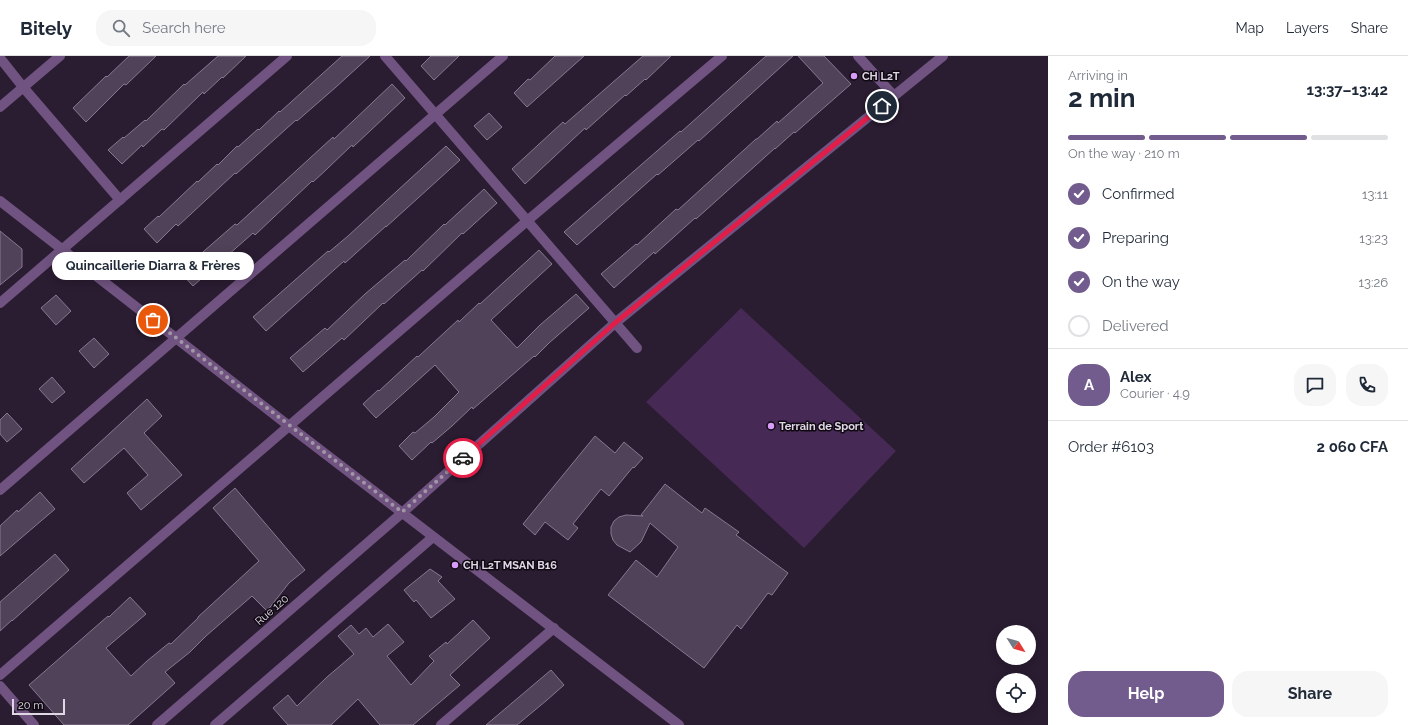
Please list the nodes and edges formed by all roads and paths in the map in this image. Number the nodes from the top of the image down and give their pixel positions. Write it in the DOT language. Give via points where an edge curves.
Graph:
graph roads {
  1 [pos="60,56"];
  2 [pos="287,56"];
  3 [pos="385,56"];
  4 [pos="503,56"];
  5 [pos="722,56"];
  6 [pos="858,56"];
  7 [pos="943,56"];
  8 [pos="0,58"];
  9 [pos="23,87"];
  10 [pos="894,96"];
  11 [pos="0,107"];
  12 [pos="436,115"];
  13 [pos="120,200"];
  14 [pos="0,201"];
  15 [pos="527,221"];
  16 [pos="62,249"];
  17 [pos="0,303"];
  18 [pos="615,323"];
  19 [pos="176,338"];
  20 [pos="637,348"];
  21 [pos="289,426"];
  22 [pos="0,490"];
  23 [pos="402,512"];
  24 [pos="433,537"];
  25 [pos="554,628"];
  26 [pos="0,675"];
  27 [pos="0,686"];
  28 [pos="677,724"];
  29 [pos="34,725"];
  30 [pos="157,725"];
  31 [pos="215,725"];
  32 [pos="441,725"];
  1 -- 9 [label="street"];
  2 -- 13 [label="street"];
  3 -- 12 [label="street"];
  4 -- 12 [label="street"];
  5 -- 15 [label="street"];
  6 -- 10 [label="street"];
  7 -- 10 [label="street, Rue 120"];
  8 -- 9 [label="street"];
  9 -- 11 [label="street"];
  9 -- 13 [label="street"];
  10 -- 18 [label="street, Rue 120"];
  12 -- 15 [label="street"];
  12 -- 19 [label="street"];
  13 -- 16 [label="street"];
  14 -- 16 [label="street"];
  15 -- 18 [label="street"];
  15 -- 21 [label="street"];
  16 -- 17 [label="street"];
  16 -- 19 [label="street"];
  18 -- 20 [label="street"];
  18 -- 23 [label="street, Rue 120"];
  19 -- 21 [label="street"];
  19 -- 22 [label="street"];
  21 -- 23 [label="street"];
  21 -- 26 [label="street"];
  23 -- 24 [label="street"];
  23 -- 30 [label="street, Rue 120"];
  24 -- 25 [label="street"];
  24 -- 31 [label="street"];
  25 -- 28 [label="street"];
  25 -- 32 [label="street"];
  27 -- 29 [label="street"];
}
